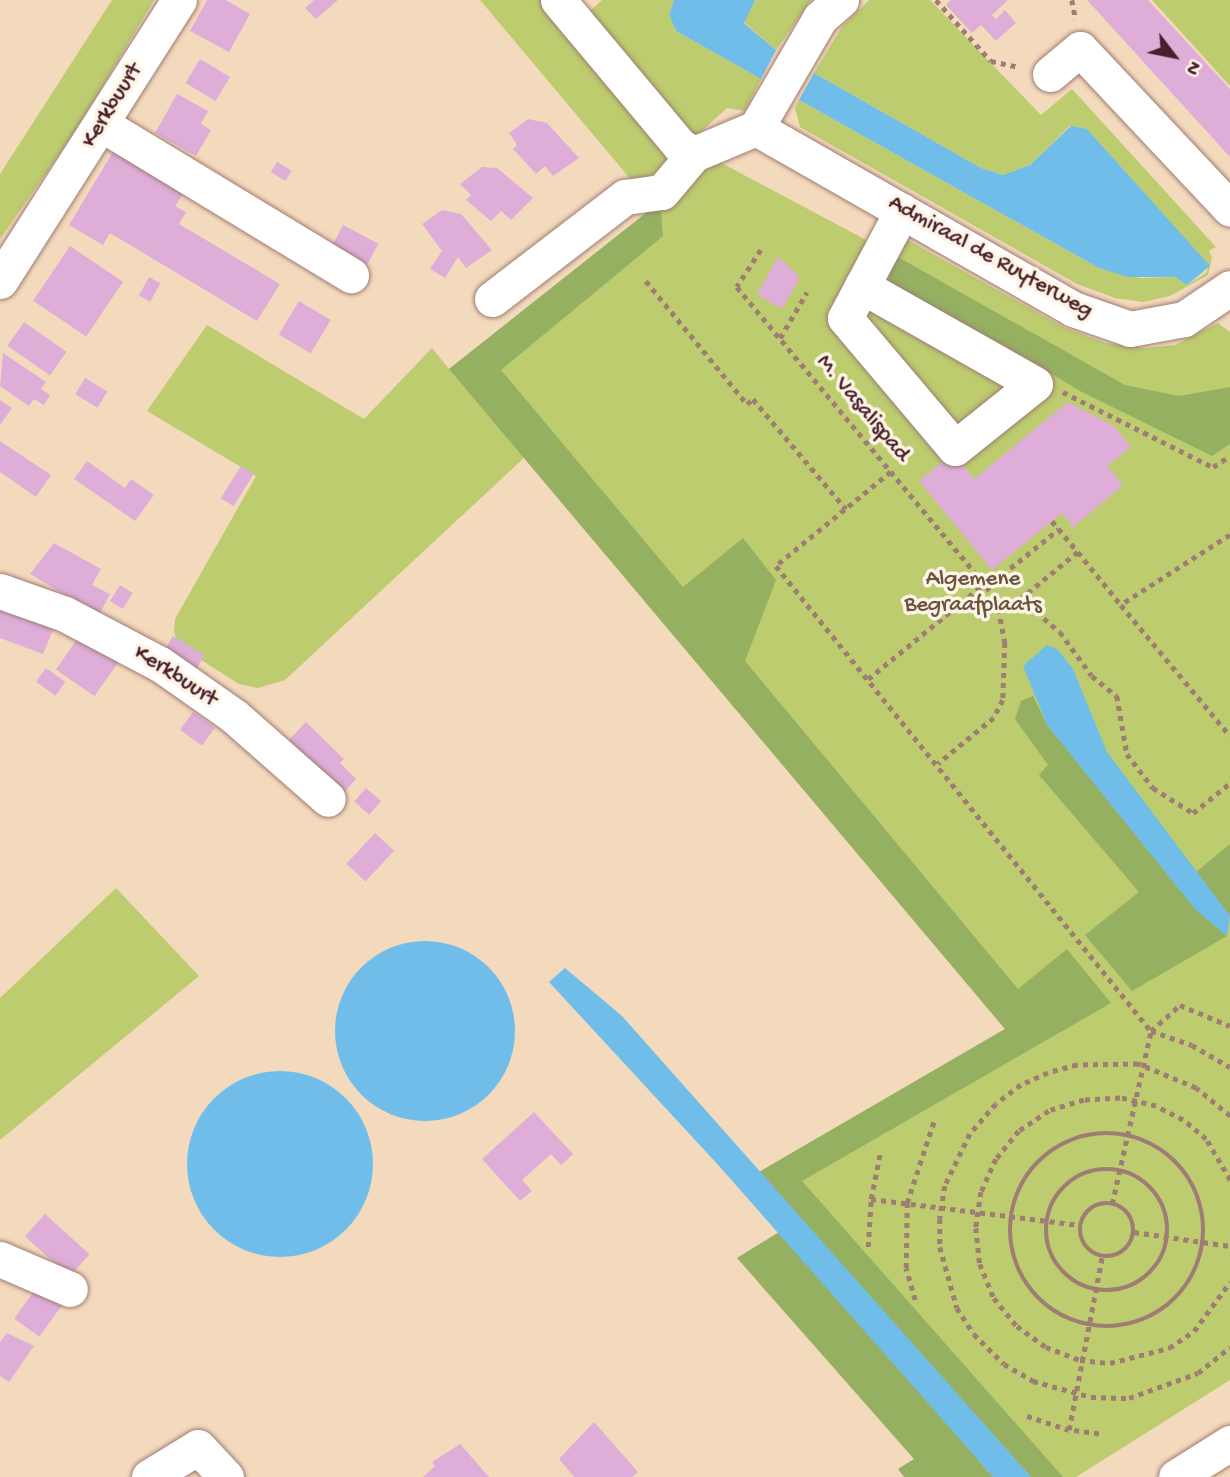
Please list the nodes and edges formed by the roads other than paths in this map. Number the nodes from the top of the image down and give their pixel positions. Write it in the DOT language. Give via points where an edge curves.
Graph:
graph roads {
  1 [pos="178,0"];
  2 [pos="558,0"];
  3 [pos="841,0"];
  4 [pos="1050,74"];
  5 [pos="103,125"];
  6 [pos="756,128"];
  7 [pos="694,155"];
  8 [pos="1230,209"];
  9 [pos="902,211"];
  10 [pos="351,275"];
  11 [pos="0,281"];
  12 [pos="862,286"];
  13 [pos="1230,288"];
  14 [pos="492,299"];
  15 [pos="0,591"];
  16 [pos="328,799"];
  17 [pos="0,1259"];
  18 [pos="69,1289"];
  19 [pos="1230,1443"];
  20 [pos="149,1477"];
  21 [pos="226,1477"];
  22 [pos="1176,1477"];
  1 -- 5 [label="street, Kerkbuurt"];
  2 -- 7 [label="street" via="680,146"];
  3 -- 6 [label="street" via="820,18"];
  4 -- 8 [label="street" via="1080,49"];
  5 -- 10 [label="street"];
  5 -- 11 [label="street, Kerkbuurt"];
  6 -- 7 [label="street"];
  6 -- 9 [label="street, Admiraal de Ruyterweg"];
  7 -- 14 [label="street" via="662,191 625,197"];
  9 -- 12 [label="street"];
  9 -- 13 [label="street, Admiraal de Ruyterweg" via="1073,309 1130,329 1184,319"];
  12 -- 12 [label="street" via="1035,384 955,448 845,318"];
  15 -- 16 [label="street, Kerkbuurt" via="65,614 160,664 244,724"];
  17 -- 18 [label="street"];
  19 -- 22 [label="street"];
  20 -- 21 [label="street" via="198,1447"];
}
